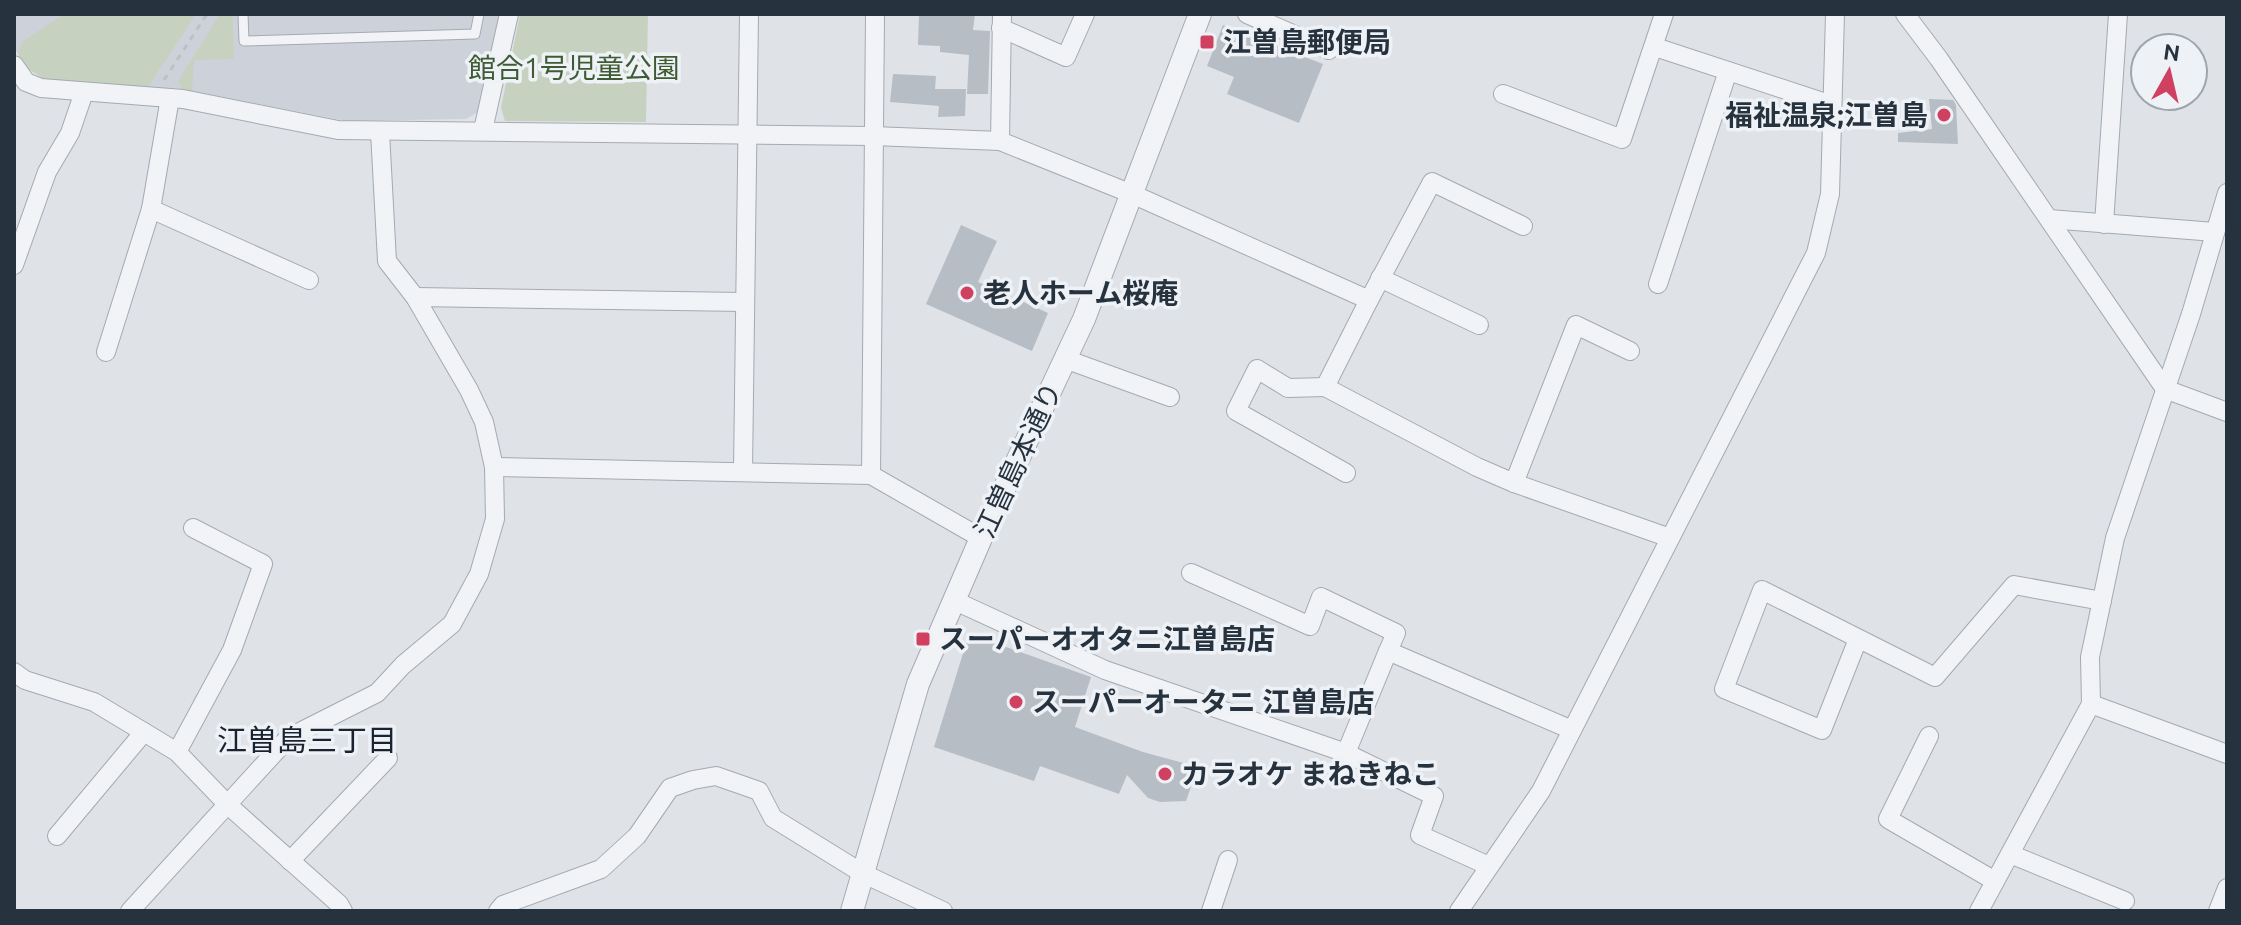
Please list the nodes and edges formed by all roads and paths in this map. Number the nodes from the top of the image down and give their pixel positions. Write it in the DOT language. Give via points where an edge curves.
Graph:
graph roads {
  1 [pos="207,14"];
  2 [pos="243,14"];
  3 [pos="479,14"];
  4 [pos="509,14"];
  5 [pos="749,14"];
  6 [pos="875,14"];
  7 [pos="1085,14"];
  8 [pos="1200,14"];
  9 [pos="1247,14"];
  10 [pos="1664,14"];
  11 [pos="1835,14"];
  12 [pos="1905,14"];
  13 [pos="2118,14"];
  14 [pos="1002,21"];
  15 [pos="1655,47"];
  16 [pos="1329,50"];
  17 [pos="14,65"];
  18 [pos="1728,71"];
  19 [pos="84,92"];
  20 [pos="1503,94"];
  21 [pos="162,98"];
  22 [pos="1832,105"];
  23 [pos="483,130"];
  24 [pos="380,132"];
  25 [pos="747,136"];
  26 [pos="873,136"];
  27 [pos="1000,141"];
  28 [pos="2227,193"];
  29 [pos="1132,194"];
  30 [pos="151,209"];
  31 [pos="2049,219"];
  32 [pos="2104,224"];
  33 [pos="1523,226"];
  34 [pos="2215,232"];
  35 [pos="14,265"];
  36 [pos="1380,278"];
  37 [pos="309,280"];
  38 [pos="1658,284"];
  39 [pos="415,297"];
  40 [pos="1369,300"];
  41 [pos="744,302"];
  42 [pos="1479,325"];
  43 [pos="1630,351"];
  44 [pos="106,352"];
  45 [pos="1065,359"];
  46 [pos="1325,387"];
  47 [pos="2165,389"];
  48 [pos="1170,397"];
  49 [pos="2227,412"];
  50 [pos="494,467"];
  51 [pos="743,471"];
  52 [pos="1346,473"];
  53 [pos="871,475"];
  54 [pos="1514,483"];
  55 [pos="193,528"];
  56 [pos="981,538"];
  57 [pos="1670,538"];
  58 [pos="1191,573"];
  59 [pos="953,600"];
  60 [pos="2102,601"];
  61 [pos="1858,639"];
  62 [pos="1388,651"];
  63 [pos="14,672"];
  64 [pos="2091,704"];
  65 [pos="1572,730"];
  66 [pos="144,732"];
  67 [pos="1929,736"];
  68 [pos="177,752"];
  69 [pos="1346,753"];
  70 [pos="2227,754"];
  71 [pos="388,758"];
  72 [pos="228,805"];
  73 [pos="57,836"];
  74 [pos="2010,854"];
  75 [pos="1228,860"];
  76 [pos="290,861"];
  77 [pos="1489,866"];
  78 [pos="862,873"];
  79 [pos="1995,881"];
  80 [pos="2227,888"];
  81 [pos="2125,901"];
  82 [pos="338,909"];
  83 [pos="1981,910"];
  84 [pos="130,911"];
  85 [pos="498,911"];
  86 [pos="852,911"];
  87 [pos="943,911"];
  88 [pos="1211,911"];
  89 [pos="1459,911"];
  90 [pos="2218,911"];
  1 -- 21 [label="path"];
  2 -- 3 [label="lane" via="244,41 475,34"];
  4 -- 23 [label="street"];
  5 -- 25 [label="street"];
  6 -- 26 [label="street"];
  7 -- 14 [label="street" via="1066,57"];
  8 -- 29 [label="street, 江曽島本通り"];
  9 -- 16 [label="street"];
  10 -- 15 [label="street"];
  11 -- 22 [label="street"];
  12 -- 31 [label="street"];
  13 -- 32 [label="street"];
  14 -- 27 [label="street"];
  15 -- 18 [label="street"];
  15 -- 20 [label="street" via="1622,139"];
  17 -- 19 [label="street" via="26,82 41,88"];
  18 -- 22 [label="street"];
  18 -- 38 [label="street"];
  19 -- 21 [label="street"];
  19 -- 35 [label="street" via="70,133 47,172"];
  21 -- 24 [label="street" via="338,130"];
  21 -- 30 [label="street"];
  22 -- 57 [label="street" via="1830,194 1816,253"];
  23 -- 24 [label="street"];
  23 -- 25 [label="street"];
  24 -- 39 [label="street" via="387,261"];
  25 -- 26 [label="street"];
  25 -- 41 [label="street"];
  26 -- 27 [label="street"];
  26 -- 53 [label="street"];
  27 -- 29 [label="street"];
  28 -- 34 [label="street"];
  29 -- 40 [label="street"];
  29 -- 45 [label="street, 江曽島本通り"];
  30 -- 37 [label="street"];
  30 -- 44 [label="street"];
  31 -- 32 [label="street"];
  31 -- 47 [label="street"];
  32 -- 34 [label="street"];
  33 -- 36 [label="street" via="1432,182"];
  34 -- 47 [label="street"];
  36 -- 40 [label="street"];
  36 -- 42 [label="street"];
  39 -- 41 [label="street"];
  39 -- 50 [label="street" via="484,422"];
  40 -- 46 [label="street"];
  41 -- 51 [label="street"];
  43 -- 54 [label="street" via="1576,325"];
  45 -- 48 [label="street"];
  45 -- 56 [label="street, 江曽島本通り"];
  46 -- 52 [label="street" via="1288,388 1257,369 1236,411"];
  46 -- 54 [label="street"];
  47 -- 49 [label="street"];
  47 -- 60 [label="street" via="2115,538"];
  50 -- 51 [label="street"];
  50 -- 72 [label="street" via="495,519 479,574 452,624 377,693 288,738"];
  51 -- 53 [label="street"];
  53 -- 56 [label="street"];
  54 -- 57 [label="street"];
  55 -- 68 [label="street" via="263,564 232,650"];
  56 -- 59 [label="street, 江曽島本通り"];
  57 -- 65 [label="street"];
  58 -- 62 [label="street" via="1310,626 1321,597 1396,633"];
  59 -- 69 [label="street" via="1105,670"];
  59 -- 78 [label="street, 江曽島本通り" via="906,720"];
  60 -- 61 [label="street" via="2014,585 1935,677"];
  60 -- 64 [label="street" via="2090,657"];
  61 -- 61 [label="street" via="1762,590 1724,689 1822,730"];
  62 -- 65 [label="street"];
  62 -- 69 [label="street"];
  63 -- 66 [label="street" via="94,702"];
  64 -- 70 [label="street"];
  64 -- 74 [label="street"];
  65 -- 77 [label="street" via="1541,791"];
  66 -- 68 [label="street"];
  66 -- 73 [label="street"];
  67 -- 79 [label="street" via="1888,819"];
  68 -- 72 [label="street"];
  69 -- 77 [label="street" via="1434,796 1420,835"];
  71 -- 76 [label="street"];
  72 -- 76 [label="street"];
  72 -- 84 [label="street"];
  74 -- 79 [label="street"];
  74 -- 81 [label="street"];
  75 -- 88 [label="street"];
  76 -- 82 [label="street"];
  77 -- 89 [label="street"];
  78 -- 85 [label="street" via="773,818 759,791 716,776 670,788 637,836 601,869"];
  78 -- 86 [label="street, 江曽島本通り"];
  78 -- 87 [label="street"];
  79 -- 83 [label="street"];
  80 -- 90 [label="street"];
}
